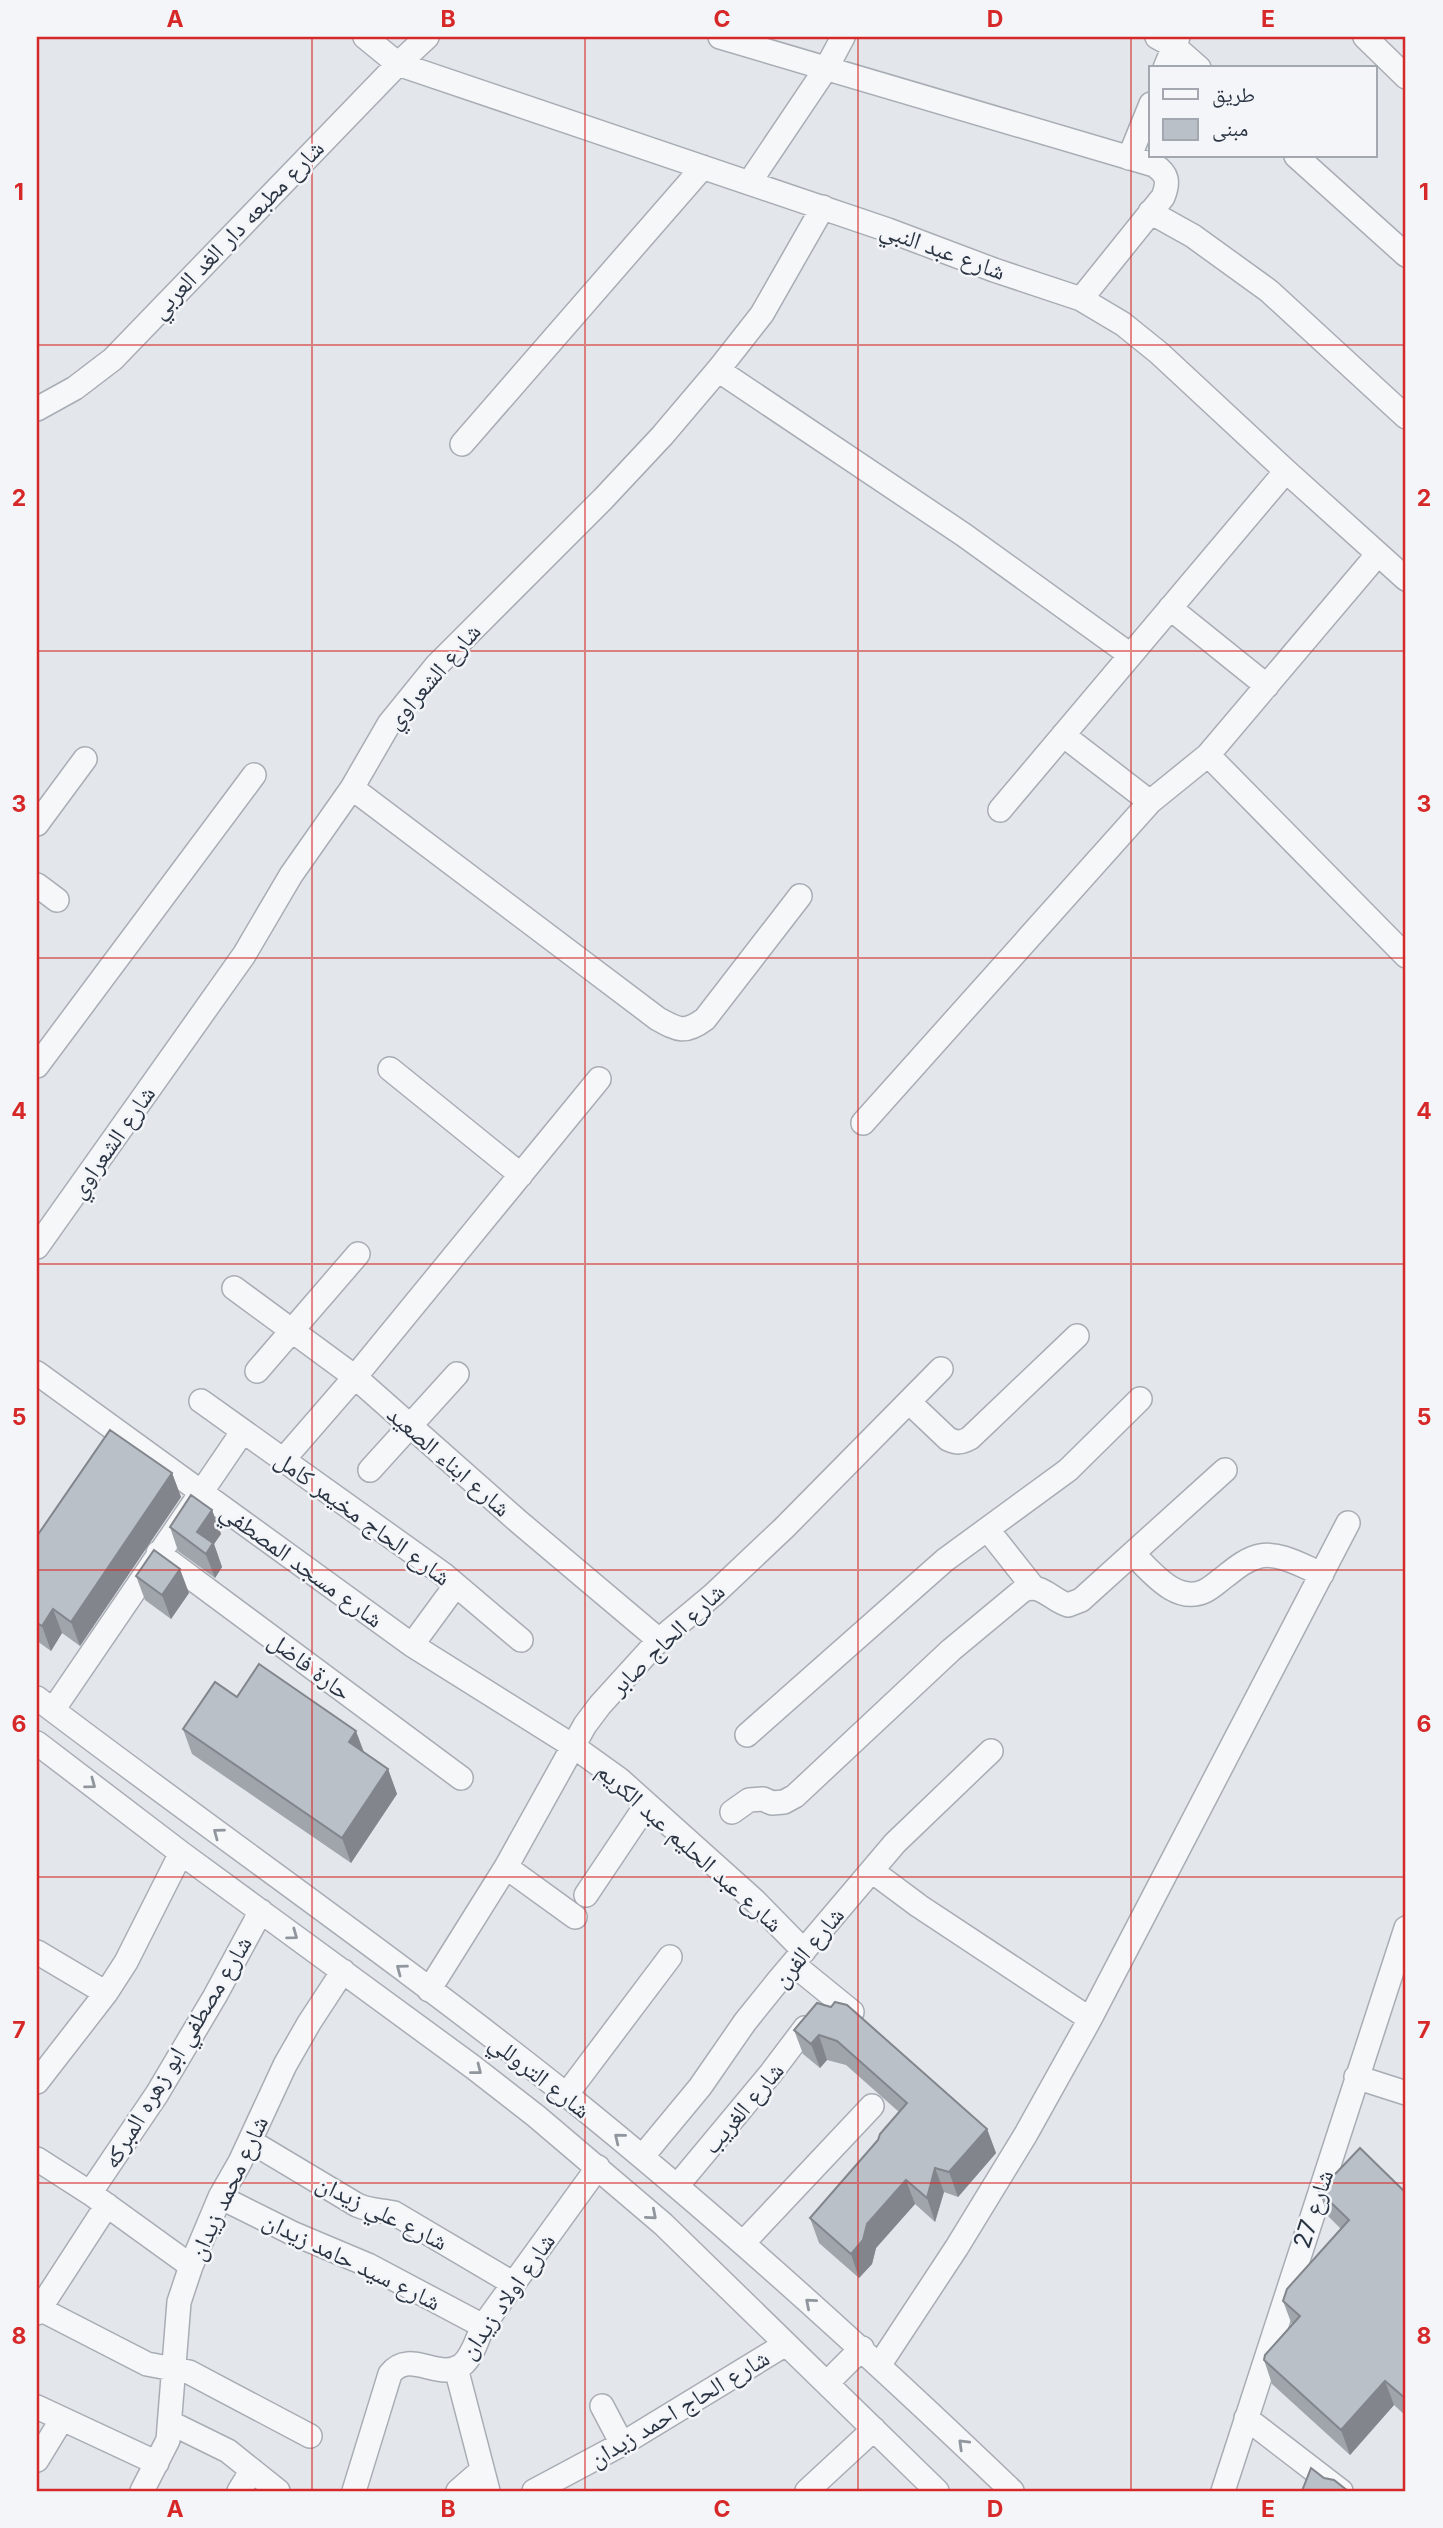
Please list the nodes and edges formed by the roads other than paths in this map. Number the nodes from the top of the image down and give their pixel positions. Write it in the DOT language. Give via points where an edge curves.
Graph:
graph roads {
  1 [pos="365,37"];
  2 [pos="427,37"];
  3 [pos="720,37"];
  4 [pos="843,37"];
  5 [pos="1365,37"];
  6 [pos="1170,40"];
  7 [pos="398,64"];
  8 [pos="827,66"];
  9 [pos="1165,66"];
  10 [pos="1197,66"];
  11 [pos="1406,77"];
  12 [pos="1149,109"];
  13 [pos="1129,158"];
  14 [pos="1298,158"];
  15 [pos="703,167"];
  16 [pos="749,183"];
  17 [pos="823,207"];
  18 [pos="1150,212"];
  19 [pos="1406,256"];
  20 [pos="1081,299"];
  21 [pos="718,370"];
  22 [pos="37,409"];
  23 [pos="1406,416"];
  24 [pos="462,444"];
  25 [pos="1286,471"];
  26 [pos="1378,554"];
  27 [pos="1406,579"];
  28 [pos="1170,608"];
  29 [pos="1129,654"];
  30 [pos="1267,685"];
  31 [pos="1063,735"];
  32 [pos="1208,755"];
  33 [pos="85,759"];
  34 [pos="254,775"];
  35 [pos="352,788"];
  36 [pos="1150,802"];
  37 [pos="1000,810"];
  38 [pos="37,824"];
  39 [pos="37,885"];
  40 [pos="800,896"];
  41 [pos="57,900"];
  42 [pos="1406,956"];
  43 [pos="37,1066"];
  44 [pos="390,1069"];
  45 [pos="599,1079"];
  46 [pos="863,1124"];
  47 [pos="521,1175"];
  48 [pos="44,1224"];
  49 [pos="37,1247"];
  50 [pos="358,1254"];
  51 [pos="234,1288"];
  52 [pos="294,1331"];
  53 [pos="1077,1336"];
  54 [pos="941,1369"];
  55 [pos="257,1371"];
  56 [pos="37,1373"];
  57 [pos="457,1374"];
  58 [pos="355,1377"];
  59 [pos="1140,1399"];
  60 [pos="201,1401"];
  61 [pos="909,1402"];
  62 [pos="410,1426"];
  63 [pos="243,1431"];
  64 [pos="283,1460"];
  65 [pos="370,1470"];
  66 [pos="1225,1470"];
  67 [pos="201,1492"];
  68 [pos="1348,1523"];
  69 [pos="988,1530"];
  70 [pos="158,1553"];
  71 [pos="1133,1554"];
  72 [pos="1322,1574"];
  73 [pos="456,1586"];
  74 [pos="1033,1587"];
  75 [pos="521,1640"];
  76 [pos="659,1640"];
  77 [pos="412,1645"];
  78 [pos="45,1704"];
  79 [pos="747,1735"];
  80 [pos="37,1743"];
  81 [pos="573,1746"];
  82 [pos="991,1751"];
  83 [pos="461,1778"];
  84 [pos="647,1804"];
  85 [pos="732,1812"];
  86 [pos="181,1853"];
  87 [pos="506,1867"];
  88 [pos="872,1871"];
  89 [pos="586,1895"];
  90 [pos="261,1911"];
  91 [pos="575,1917"];
  92 [pos="1406,1928"];
  93 [pos="37,1952"];
  94 [pos="670,1957"];
  95 [pos="798,1958"];
  96 [pos="343,1971"];
  97 [pos="429,1990"];
  98 [pos="106,1993"];
  99 [pos="852,2012"];
  100 [pos="1090,2019"];
  101 [pos="805,2028"];
  102 [pos="1356,2077"];
  103 [pos="37,2082"];
  104 [pos="1406,2093"];
  105 [pos="566,2095"];
  106 [pos="872,2106"];
  107 [pos="250,2141"];
  108 [pos="642,2157"];
  109 [pos="40,2167"];
  110 [pos="598,2168"];
  111 [pos="677,2186"];
  112 [pos="220,2197"];
  113 [pos="99,2199"];
  114 [pos="743,2243"];
  115 [pos="191,2266"];
  116 [pos="514,2284"];
  117 [pos="38,2311"];
  118 [pos="483,2326"];
  119 [pos="786,2344"];
  120 [pos="862,2348"];
  121 [pos="880,2364"];
  122 [pos="174,2368"];
  123 [pos="456,2368"];
  124 [pos="827,2383"];
  125 [pos="602,2406"];
  126 [pos="37,2407"];
  127 [pos="1246,2418"];
  128 [pos="62,2419"];
  129 [pos="171,2423"];
  130 [pos="874,2429"];
  131 [pos="310,2436"];
  132 [pos="622,2444"];
  133 [pos="37,2460"];
  134 [pos="157,2463"];
  135 [pos="252,2470"];
  136 [pos="484,2481"];
  137 [pos="142,2491"];
  138 [pos="239,2491"];
  139 [pos="278,2491"];
  140 [pos="354,2491"];
  141 [pos="458,2491"];
  142 [pos="534,2491"];
  143 [pos="807,2491"];
  144 [pos="937,2491"];
  145 [pos="1012,2491"];
  146 [pos="1223,2491"];
  147 [pos="1341,2491"];
  1 -- 7 [label="street"];
  2 -- 7 [label="street, شارع مطبعه دار الغد العربي"];
  3 -- 8 [label="street"];
  4 -- 8 [label="street"];
  5 -- 11 [label="street"];
  6 -- 9 [label="street"];
  6 -- 10 [label="street"];
  7 -- 15 [label="street, شارع عبد النبي"];
  7 -- 22 [label="street, شارع مطبعه دار الغد العربي" via="113,359"];
  8 -- 13 [label="street"];
  8 -- 16 [label="street"];
  12 -- 13 [label="street"];
  13 -- 18 [label="street" via="1165,172 1168,185"];
  14 -- 19 [label="street"];
  15 -- 16 [label="street, شارع عبد النبي"];
  15 -- 24 [label="street"];
  16 -- 17 [label="street, شارع عبد النبي"];
  17 -- 20 [label="street, شارع عبد النبي"];
  17 -- 21 [label="street, شارع الشعراوي" via="762,314"];
  18 -- 20 [label="street"];
  18 -- 23 [label="street" via="1193,236 1269,291"];
  20 -- 25 [label="street, شارع عبد النبي" via="1159,353"];
  21 -- 29 [label="street" via="964,535"];
  21 -- 35 [label="street, شارع الشعراوي" via="603,499 419,685 389,724"];
  25 -- 26 [label="street, شارع عبد النبي"];
  25 -- 28 [label="street"];
  26 -- 27 [label="street, شارع عبد النبي"];
  26 -- 30 [label="street"];
  28 -- 29 [label="street"];
  28 -- 30 [label="street"];
  29 -- 31 [label="street"];
  30 -- 32 [label="street"];
  31 -- 36 [label="street"];
  31 -- 37 [label="street"];
  32 -- 36 [label="street"];
  32 -- 42 [label="street"];
  33 -- 38 [label="street"];
  34 -- 43 [label="street"];
  35 -- 40 [label="street" via="675,1028 691,1029 705,1019"];
  35 -- 48 [label="street, شارع الشعراوي" via="244,955"];
  36 -- 46 [label="street"];
  39 -- 41 [label="street"];
  44 -- 47 [label="street"];
  45 -- 47 [label="street"];
  47 -- 58 [label="street"];
  48 -- 49 [label="street, شارع الشعراوي"];
  50 -- 52 [label="street"];
  51 -- 52 [label="street, شارع ابناء الصعيد"];
  52 -- 55 [label="street"];
  52 -- 58 [label="street, شارع ابناء الصعيد"];
  53 -- 61 [label="street" via="963,1442 948,1439"];
  54 -- 61 [label="street, شارع الحاج صابر"];
  56 -- 67 [label="street, شارع مسجد المصطفي"];
  57 -- 62 [label="street"];
  58 -- 62 [label="street, شارع ابناء الصعيد"];
  58 -- 64 [label="street"];
  59 -- 69 [label="street" via="1068,1469"];
  60 -- 63 [label="street, شارع الحاج مخيمر كامل"];
  61 -- 76 [label="street, شارع الحاج صابر" via="784,1528"];
  62 -- 65 [label="street"];
  62 -- 76 [label="street, شارع ابناء الصعيد"];
  63 -- 64 [label="street, شارع الحاج مخيمر كامل"];
  63 -- 67 [label="street"];
  64 -- 73 [label="street, شارع الحاج مخيمر كامل"];
  66 -- 71 [label="street"];
  67 -- 70 [label="street"];
  67 -- 77 [label="street, شارع مسجد المصطفي"];
  68 -- 72 [label="street"];
  69 -- 74 [label="street"];
  69 -- 79 [label="street" via="945,1560"];
  70 -- 78 [label="street"];
  70 -- 83 [label="street, حارة فاضل"];
  71 -- 72 [label="street" via="1164,1584 1191,1594 1205,1591 1244,1562 1260,1556 1275,1555"];
  71 -- 74 [label="street" via="1075,1604 1062,1604"];
  72 -- 100 [label="street"];
  73 -- 75 [label="street, شارع الحاج مخيمر كامل"];
  73 -- 77 [label="street"];
  74 -- 85 [label="street" via="1022,1591 951,1650 794,1796 784,1802 749,1800"];
  76 -- 81 [label="street, شارع الحاج صابر" via="600,1705"];
  77 -- 81 [label="street, شارع مسجد المصطفي"];
  97 -- 78 [label="street, شارع التروللي, one-way"];
  80 -- 86 [label="street, شارع التروللي, one-way"];
  81 -- 84 [label="street, شارع عبد الحليم عبد الكريم"];
  81 -- 87 [label="street, شارع الحاج صابر"];
  82 -- 88 [label="street, شارع الفرن" via="914,1823"];
  84 -- 89 [label="street"];
  84 -- 95 [label="street, شارع عبد الحليم عبد الكريم" via="755,1901"];
  86 -- 90 [label="street, شارع التروللي"];
  86 -- 98 [label="street"];
  87 -- 91 [label="street"];
  87 -- 97 [label="street, شارع الحاج صابر"];
  88 -- 95 [label="street, شارع الفرن"];
  88 -- 100 [label="street"];
  90 -- 96 [label="street, شارع التروللي, one-way"];
  90 -- 113 [label="street, شارع مصطفي ابو زهره المبركه"];
  92 -- 102 [label="street, شارع 27"];
  93 -- 98 [label="street"];
  94 -- 105 [label="street"];
  95 -- 99 [label="street, شارع عبد الحليم عبد الكريم"];
  95 -- 108 [label="street, شارع الفرن"];
  96 -- 107 [label="street, شارع محمد زيدان" via="285,2065"];
  96 -- 110 [label="street, شارع التروللي, one-way" via="473,2067"];
  97 -- 105 [label="street, شارع التروللي"];
  98 -- 103 [label="street"];
  100 -- 121 [label="street" via="1026,2134"];
  101 -- 111 [label="street, شارع الغريب"];
  102 -- 104 [label="street"];
  102 -- 127 [label="street, شارع 27"];
  108 -- 105 [label="street, شارع التروللي, one-way"];
  106 -- 114 [label="street"];
  107 -- 112 [label="street, شارع محمد زيدان"];
  107 -- 116 [label="street, شارع علي زيدان" via="357,2205 394,2213"];
  108 -- 111 [label="street, شارع التروللي"];
  109 -- 113 [label="street"];
  110 -- 116 [label="street, شارع اولاد زيدان"];
  110 -- 119 [label="street, شارع التروللي, one-way" via="663,2224"];
  111 -- 114 [label="street, شارع التروللي"];
  112 -- 115 [label="street, شارع محمد زيدان"];
  112 -- 118 [label="street, شارع سيد حامد زيدان" via="368,2265"];
  113 -- 115 [label="street"];
  113 -- 117 [label="street, شارع مصطفي ابو زهره المبركه"];
  120 -- 114 [label="street, شارع التروللي, one-way"];
  115 -- 122 [label="street, شارع محمد زيدان" via="179,2302"];
  116 -- 118 [label="street, شارع اولاد زيدان"];
  117 -- 122 [label="street" via="147,2364"];
  118 -- 123 [label="street, شارع اولاد زيدان" via="470,2355"];
  119 -- 124 [label="street, شارع التروللي"];
  119 -- 132 [label="street, شارع الحاج احمد زيدان"];
  120 -- 121 [label="street, شارع التروللي"];
  120 -- 124 [label="street"];
  145 -- 121 [label="street, شارع التروللي, one-way"];
  122 -- 129 [label="street, شارع محمد زيدان"];
  122 -- 131 [label="street"];
  123 -- 136 [label="street"];
  123 -- 140 [label="street, شارع اولاد زيدان" via="415,2362 395,2367"];
  124 -- 130 [label="street, شارع التروللي"];
  125 -- 132 [label="street"];
  126 -- 128 [label="street"];
  127 -- 146 [label="street, شارع 27"];
  127 -- 147 [label="street"];
  128 -- 133 [label="street"];
  128 -- 134 [label="street"];
  129 -- 134 [label="street, شارع محمد زيدان"];
  129 -- 135 [label="street" via="228,2451"];
  130 -- 143 [label="street"];
  130 -- 144 [label="street, شارع التروللي"];
  132 -- 142 [label="street, شارع الحاج احمد زيدان"];
  134 -- 137 [label="street, شارع محمد زيدان"];
  135 -- 138 [label="street"];
  135 -- 139 [label="street"];
  136 -- 141 [label="street"];
}
